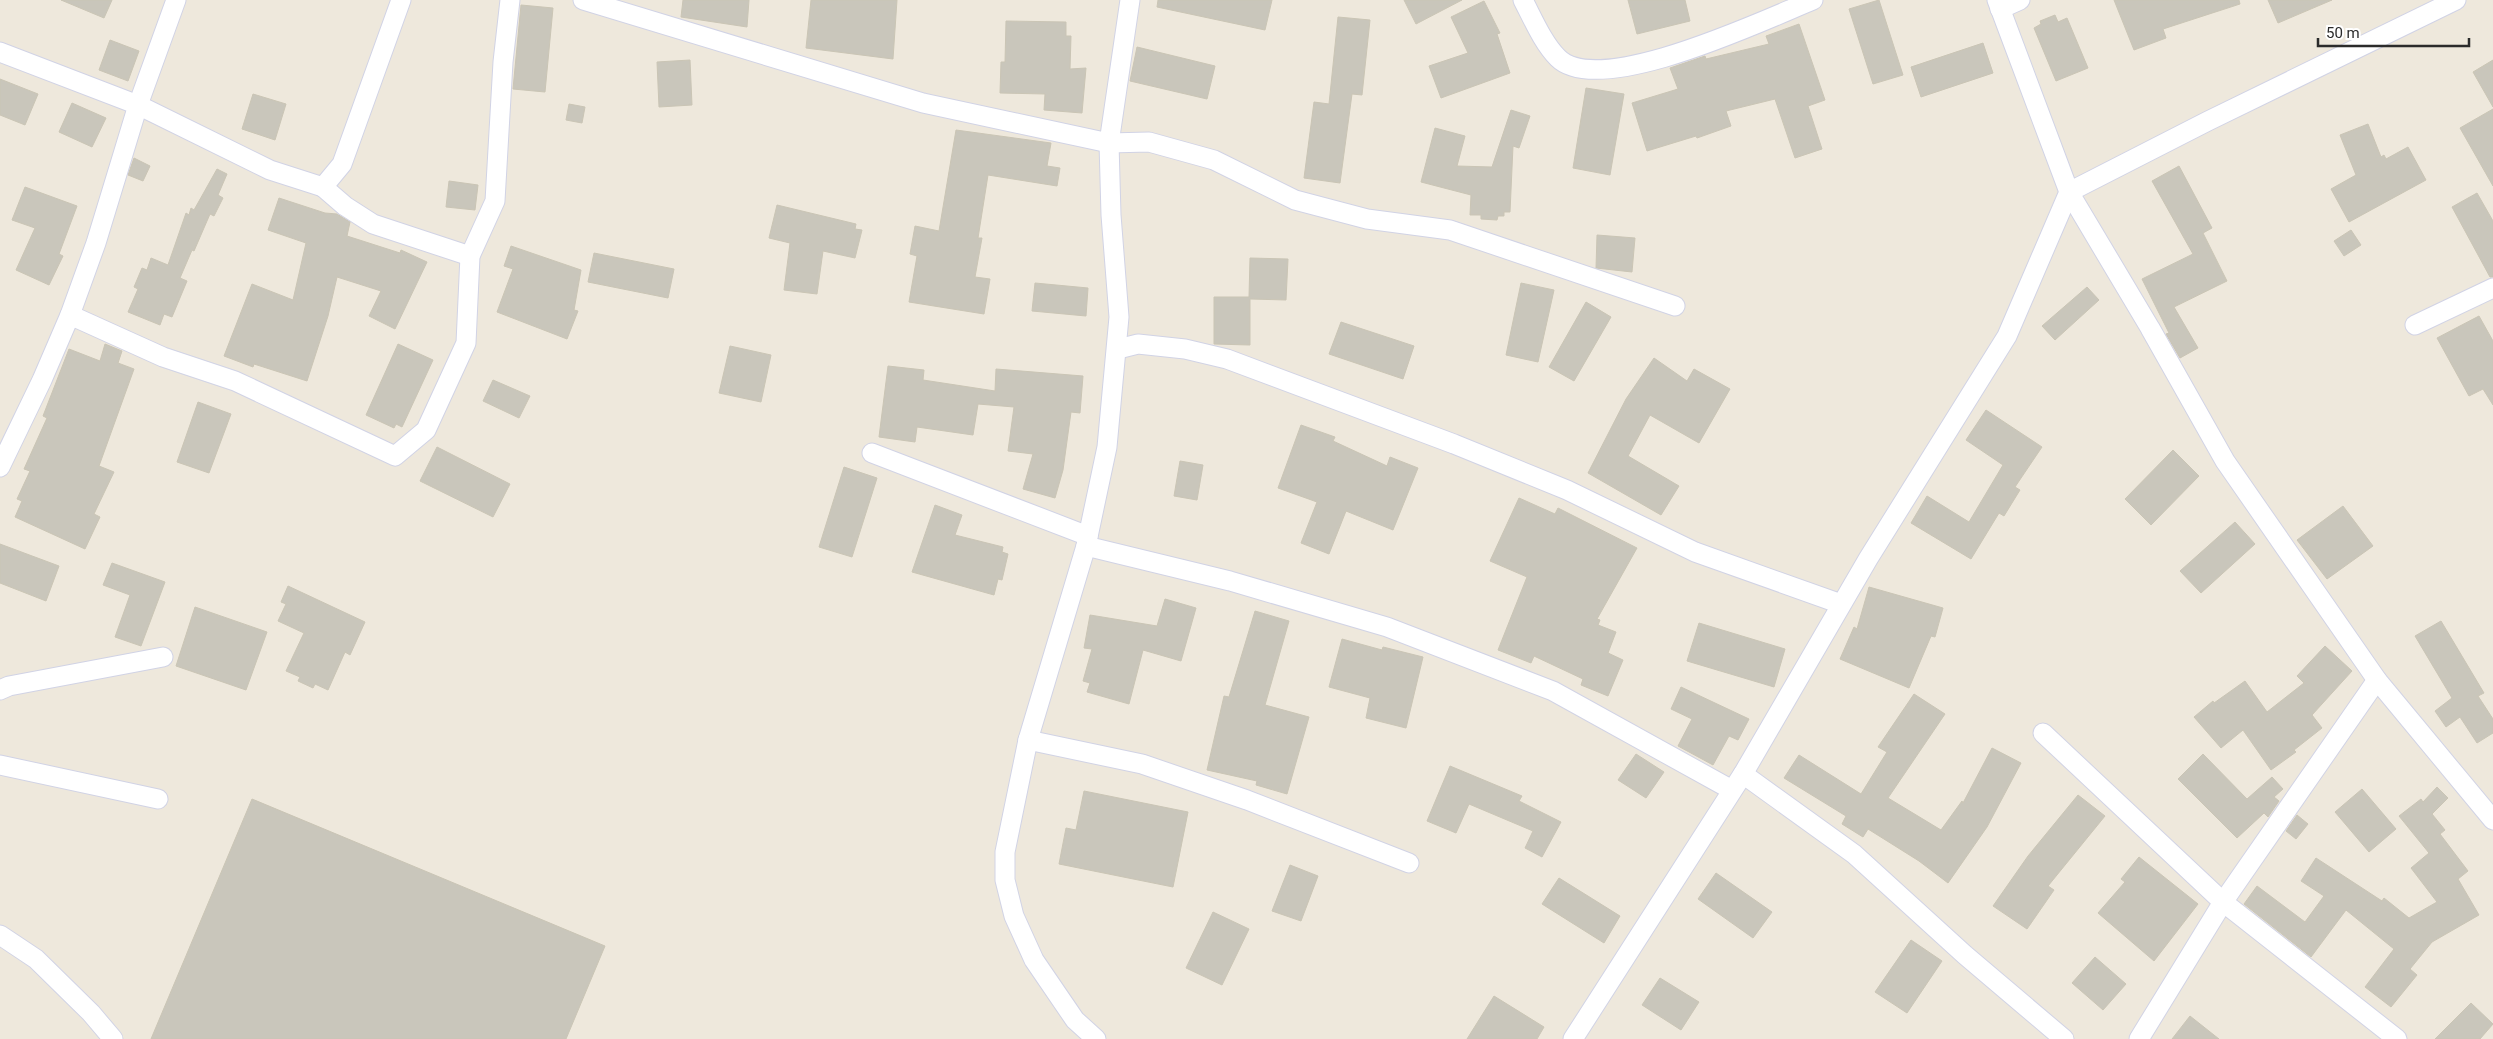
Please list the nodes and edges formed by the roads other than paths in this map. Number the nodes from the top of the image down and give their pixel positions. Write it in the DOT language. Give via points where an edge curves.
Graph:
graph roads {
  1 [pos="176,0"];
  2 [pos="401,0"];
  3 [pos="510,0"];
  4 [pos="583,0"];
  5 [pos="1130,0"];
  6 [pos="1523,0"];
  7 [pos="1813,0"];
  8 [pos="2020,0"];
  9 [pos="2456,0"];
  10 [pos="1999,5"];
  11 [pos="0,52"];
  12 [pos="138,105"];
  13 [pos="1109,143"];
  14 [pos="323,187"];
  15 [pos="2070,192"];
  16 [pos="470,256"];
  17 [pos="2493,288"];
  18 [pos="1675,306"];
  19 [pos="70,316"];
  20 [pos="2416,325"];
  21 [pos="1118,349"];
  22 [pos="872,453"];
  23 [pos="0,467"];
  24 [pos="1087,541"];
  25 [pos="1842,604"];
  26 [pos="163,657"];
  27 [pos="2377,680"];
  28 [pos="0,690"];
  29 [pos="2044,733"];
  30 [pos="1028,740"];
  31 [pos="0,765"];
  32 [pos="1743,774"];
  33 [pos="1732,790"];
  34 [pos="158,799"];
  35 [pos="2493,820"];
  36 [pos="1409,863"];
  37 [pos="2223,902"];
  38 [pos="0,935"];
  39 [pos="113,1039"];
  40 [pos="1096,1039"];
  41 [pos="1573,1039"];
  42 [pos="2064,1039"];
  43 [pos="2139,1039"];
  44 [pos="2397,1039"];
  1 -- 12 [label="street"];
  2 -- 14 [label="street" via="342,164"];
  3 -- 16 [label="street" via="495,201"];
  4 -- 13 [label="street" via="923,103"];
  5 -- 13 [label="street"];
  6 -- 7 [label="street" via="1559,60 1584,70 1624,68 1695,48"];
  8 -- 10 [label="street"];
  9 -- 15 [label="street"];
  10 -- 15 [label="street"];
  11 -- 12 [label="street"];
  12 -- 14 [label="street" via="270,170"];
  12 -- 19 [label="street"];
  13 -- 18 [label="street" via="1149,142 1214,160 1294,200 1367,219 1450,230"];
  13 -- 21 [label="street"];
  14 -- 16 [label="street" via="373,224"];
  15 -- 25 [label="street" via="2007,336"];
  15 -- 27 [label="street" via="2225,461"];
  16 -- 19 [label="street" via="466,343 426,430 395,456 235,381 163,357"];
  17 -- 20 [label="street"];
  19 -- 23 [label="street"];
  21 -- 24 [label="street" via="1107,447"];
  21 -- 25 [label="street" via="1138,344 1228,359 1567,490 1695,552"];
  22 -- 24 [label="street"];
  24 -- 30 [label="street"];
  24 -- 33 [label="street" via="1387,627 1553,691"];
  25 -- 32 [label="street"];
  26 -- 28 [label="street"];
  27 -- 35 [label="street"];
  27 -- 37 [label="street"];
  29 -- 37 [label="street"];
  30 -- 36 [label="street" via="1142,764 1247,800"];
  30 -- 40 [label="street" via="1005,852 1005,880 1014,916 1034,960 1076,1020"];
  31 -- 34 [label="street"];
  32 -- 33 [label="street"];
  32 -- 42 [label="street" via="1854,854"];
  33 -- 41 [label="street"];
  37 -- 43 [label="street"];
  37 -- 44 [label="street"];
  38 -- 39 [label="street" via="36,959"];
}
